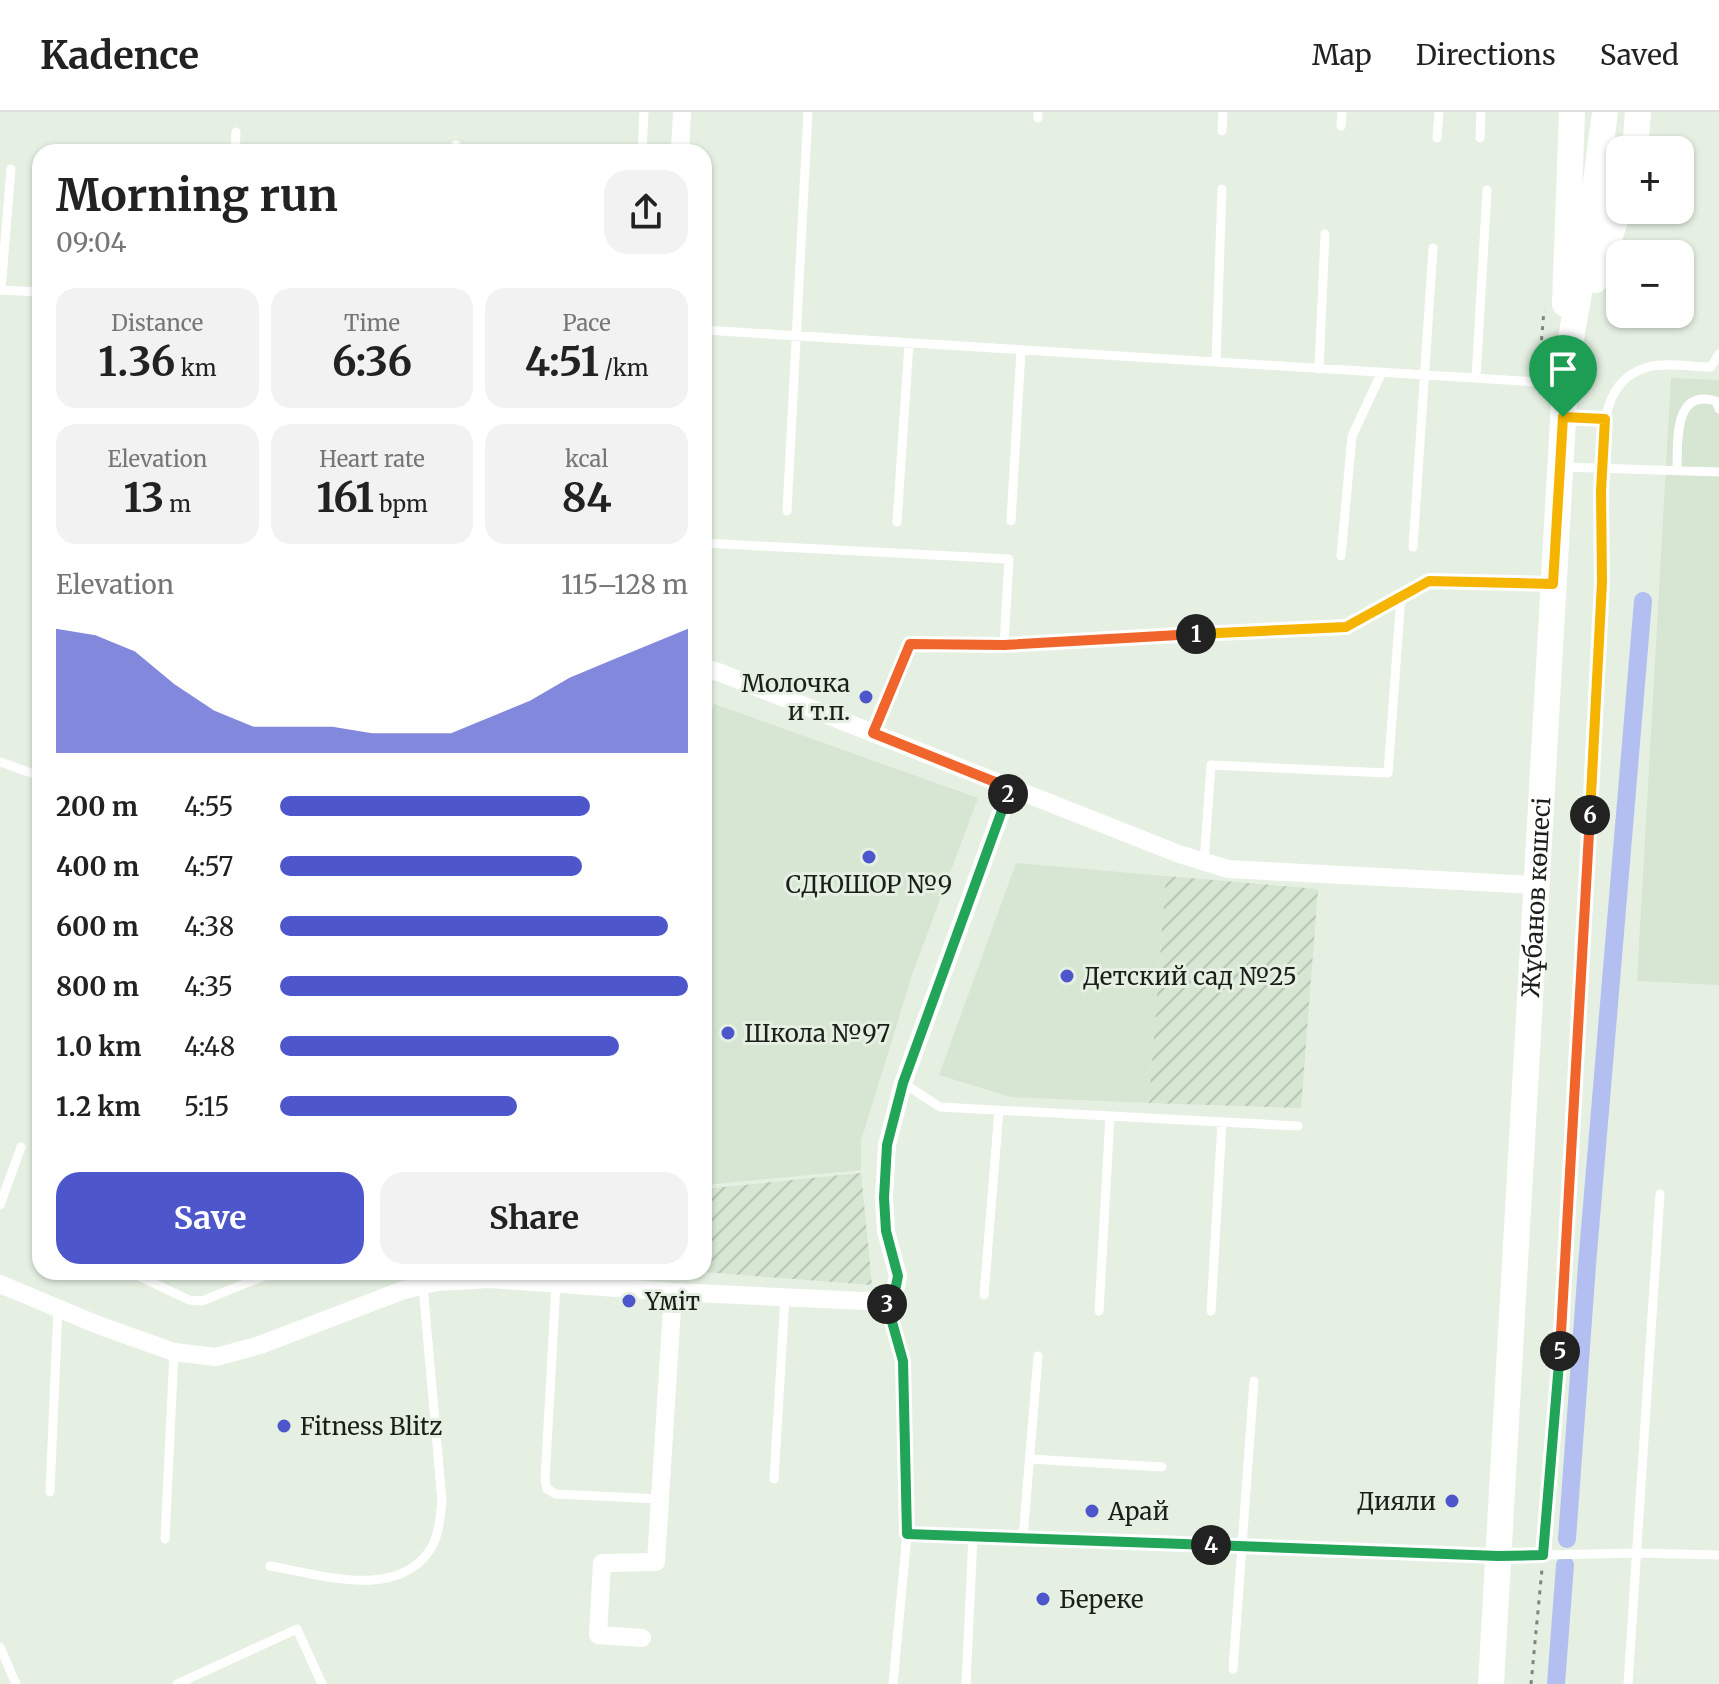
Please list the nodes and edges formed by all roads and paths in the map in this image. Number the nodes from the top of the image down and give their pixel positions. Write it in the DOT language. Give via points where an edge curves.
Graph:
graph roads {
  1 [pos="644,112"];
  2 [pos="682,112"];
  3 [pos="808,112"];
  4 [pos="1223,112"];
  5 [pos="1342,112"];
  6 [pos="1439,112"];
  7 [pos="1481,112"];
  8 [pos="1572,112"];
  9 [pos="1605,112"];
  10 [pos="1638,112"];
  11 [pos="1341,126"];
  12 [pos="1222,131"];
  13 [pos="236,132"];
  14 [pos="1636,136"];
  15 [pos="1437,138"];
  16 [pos="1480,138"];
  17 [pos="235,144"];
  18 [pos="642,144"];
  19 [pos="680,144"];
  20 [pos="11,169"];
  21 [pos="1222,189"];
  22 [pos="1487,190"];
  23 [pos="1614,224"];
  24 [pos="1325,234"];
  25 [pos="1433,248"];
  26 [pos="1,290"];
  27 [pos="32,292"];
  28 [pos="712,331"];
  29 [pos="798,336"];
  30 [pos="909,343"];
  31 [pos="1021,350"];
  32 [pos="1719,354"];
  33 [pos="1216,362"];
  34 [pos="1566,367"];
  35 [pos="1319,369"];
  36 [pos="1382,372"];
  37 [pos="1425,375"];
  38 [pos="1476,378"];
  39 [pos="1564,405"];
  40 [pos="1719,409"];
  41 [pos="1605,419"];
  42 [pos="1560,467"];
  43 [pos="1603,469"];
  44 [pos="1677,469"];
  45 [pos="1719,472"];
  46 [pos="1601,491"];
  47 [pos="787,511"];
  48 [pos="1011,521"];
  49 [pos="897,522"];
  50 [pos="712,543"];
  51 [pos="1413,547"];
  52 [pos="1341,556"];
  53 [pos="1553,584"];
  54 [pos="1401,596"];
  55 [pos="1004,645"];
  56 [pos="712,674"];
  57 [pos="873,733"];
  58 [pos="0,762"];
  59 [pos="32,773"];
  60 [pos="1010,788"];
  61 [pos="1204,862"];
  62 [pos="1535,885"];
  63 [pos="903,1083"];
  64 [pos="999,1110"];
  65 [pos="1110,1116"];
  66 [pos="1222,1122"];
  67 [pos="1298,1126"];
  68 [pos="21,1147"];
  69 [pos="1660,1194"];
  70 [pos="0,1205"];
  71 [pos="147,1280"];
  72 [pos="254,1280"];
  73 [pos="418,1280"];
  74 [pos="420,1280"];
  75 [pos="425,1280"];
  76 [pos="473,1280"];
  77 [pos="504,1280"];
  78 [pos="0,1284"];
  79 [pos="556,1284"];
  80 [pos="673,1292"];
  81 [pos="984,1295"];
  82 [pos="785,1297"];
  83 [pos="885,1299"];
  84 [pos="58,1308"];
  85 [pos="1099,1311"];
  86 [pos="1211,1311"];
  87 [pos="174,1352"];
  88 [pos="1038,1356"];
  89 [pos="1254,1381"];
  90 [pos="1030,1459"];
  91 [pos="1162,1467"];
  92 [pos="774,1479"];
  93 [pos="50,1492"];
  94 [pos="660,1499"];
  95 [pos="907,1534"];
  96 [pos="973,1536"];
  97 [pos="1023,1538"];
  98 [pos="165,1539"];
  99 [pos="1242,1546"];
  100 [pos="1635,1553"];
  101 [pos="1543,1555"];
  102 [pos="1719,1555"];
  103 [pos="1498,1556"];
  104 [pos="270,1566"];
  105 [pos="642,1638"];
  106 [pos="0,1647"];
  107 [pos="1233,1669"];
  108 [pos="200,1674"];
  109 [pos="16,1684"];
  110 [pos="177,1684"];
  111 [pos="205,1684"];
  112 [pos="322,1684"];
  113 [pos="893,1684"];
  114 [pos="966,1684"];
  115 [pos="1491,1684"];
  116 [pos="1531,1684"];
  117 [pos="1628,1684"];
  1 -- 18 [label="lane"];
  2 -- 19 [label="street"];
  3 -- 29 [label="lane"];
  4 -- 12 [label="lane"];
  5 -- 11 [label="lane"];
  6 -- 15 [label="lane"];
  7 -- 16 [label="lane"];
  8 -- 34 [label="main road"];
  9 -- 34 [label="main road, Жұбанов көшесі"];
  10 -- 14 [label="main road"];
  13 -- 17 [label="lane"];
  20 -- 26 [label="lane"];
  21 -- 33 [label="lane"];
  22 -- 38 [label="lane"];
  23 -- 34 [label="main road"];
  24 -- 35 [label="lane"];
  25 -- 37 [label="lane"];
  26 -- 27 [label="lane"];
  28 -- 29 [label="lane"];
  29 -- 30 [label="lane"];
  29 -- 47 [label="lane"];
  30 -- 31 [label="lane"];
  30 -- 49 [label="lane"];
  31 -- 33 [label="lane"];
  31 -- 48 [label="lane"];
  32 -- 41 [label="lane" via="1711,367 1651,366 1630,375 1612,394"];
  33 -- 35 [label="lane"];
  34 -- 39 [label="main road, Жұбанов көшесі"];
  35 -- 36 [label="lane"];
  36 -- 37 [label="lane"];
  36 -- 52 [label="lane" via="1352,436"];
  37 -- 38 [label="lane"];
  37 -- 51 [label="lane"];
  38 -- 39 [label="lane" via="1538,382"];
  39 -- 41 [label="lane"];
  39 -- 42 [label="main road, Жұбанов көшесі"];
  40 -- 44 [label="lane" via="1716,401 1704,398 1683,411"];
  41 -- 43 [label="lane"];
  42 -- 43 [label="lane"];
  42 -- 53 [label="main road, Жұбанов көшесі"];
  43 -- 44 [label="lane"];
  43 -- 46 [label="lane"];
  44 -- 45 [label="lane"];
  46 -- 101 [label="path" via="1602,582 1567,1246"];
  50 -- 55 [label="lane" via="1009,559"];
  53 -- 54 [label="lane" via="1429,581"];
  53 -- 62 [label="main road, Жұбанов көшесі"];
  54 -- 55 [label="lane" via="1346,627"];
  54 -- 61 [label="lane" via="1388,773 1211,765"];
  55 -- 57 [label="lane" via="910,644"];
  56 -- 57 [label="street"];
  57 -- 60 [label="street"];
  58 -- 59 [label="lane"];
  60 -- 61 [label="street"];
  60 -- 63 [label="street"];
  61 -- 62 [label="street" via="1228,869"];
  62 -- 103 [label="main road, Жұбанов көшесі"];
  63 -- 64 [label="lane" via="940,1107"];
  63 -- 83 [label="street" via="887,1145 884,1198 898,1276 895,1291"];
  64 -- 65 [label="lane"];
  64 -- 81 [label="lane"];
  65 -- 66 [label="lane"];
  65 -- 85 [label="lane"];
  66 -- 67 [label="lane"];
  66 -- 86 [label="lane"];
  68 -- 70 [label="lane"];
  69 -- 100 [label="lane"];
  71 -- 72 [label="lane" via="202,1301"];
  73 -- 87 [label="street" via="260,1345 216,1357"];
  74 -- 104 [label="lane" via="442,1501 430,1550 412,1568 369,1582"];
  75 -- 76 [label="street"];
  77 -- 79 [label="street"];
  78 -- 84 [label="street"];
  79 -- 80 [label="street"];
  79 -- 94 [label="lane" via="547,1489 556,1494"];
  80 -- 82 [label="street"];
  80 -- 94 [label="street"];
  82 -- 83 [label="street"];
  82 -- 92 [label="lane"];
  83 -- 95 [label="lane" via="903,1361"];
  84 -- 87 [label="street"];
  84 -- 93 [label="lane"];
  87 -- 98 [label="lane"];
  88 -- 90 [label="lane"];
  89 -- 99 [label="lane"];
  90 -- 91 [label="lane"];
  90 -- 97 [label="lane"];
  94 -- 105 [label="street" via="656,1562 602,1563 598,1635"];
  95 -- 96 [label="lane"];
  95 -- 113 [label="lane"];
  96 -- 97 [label="lane"];
  96 -- 114 [label="lane"];
  97 -- 99 [label="lane"];
  99 -- 103 [label="lane"];
  99 -- 107 [label="lane"];
  100 -- 101 [label="lane"];
  100 -- 102 [label="lane"];
  100 -- 117 [label="lane"];
  101 -- 103 [label="lane"];
  101 -- 116 [label="path"];
  103 -- 115 [label="main road, Жұбанов көшесі"];
  106 -- 109 [label="lane"];
  108 -- 110 [label="lane"];
  108 -- 111 [label="lane"];
  108 -- 112 [label="lane" via="297,1629"];
}
